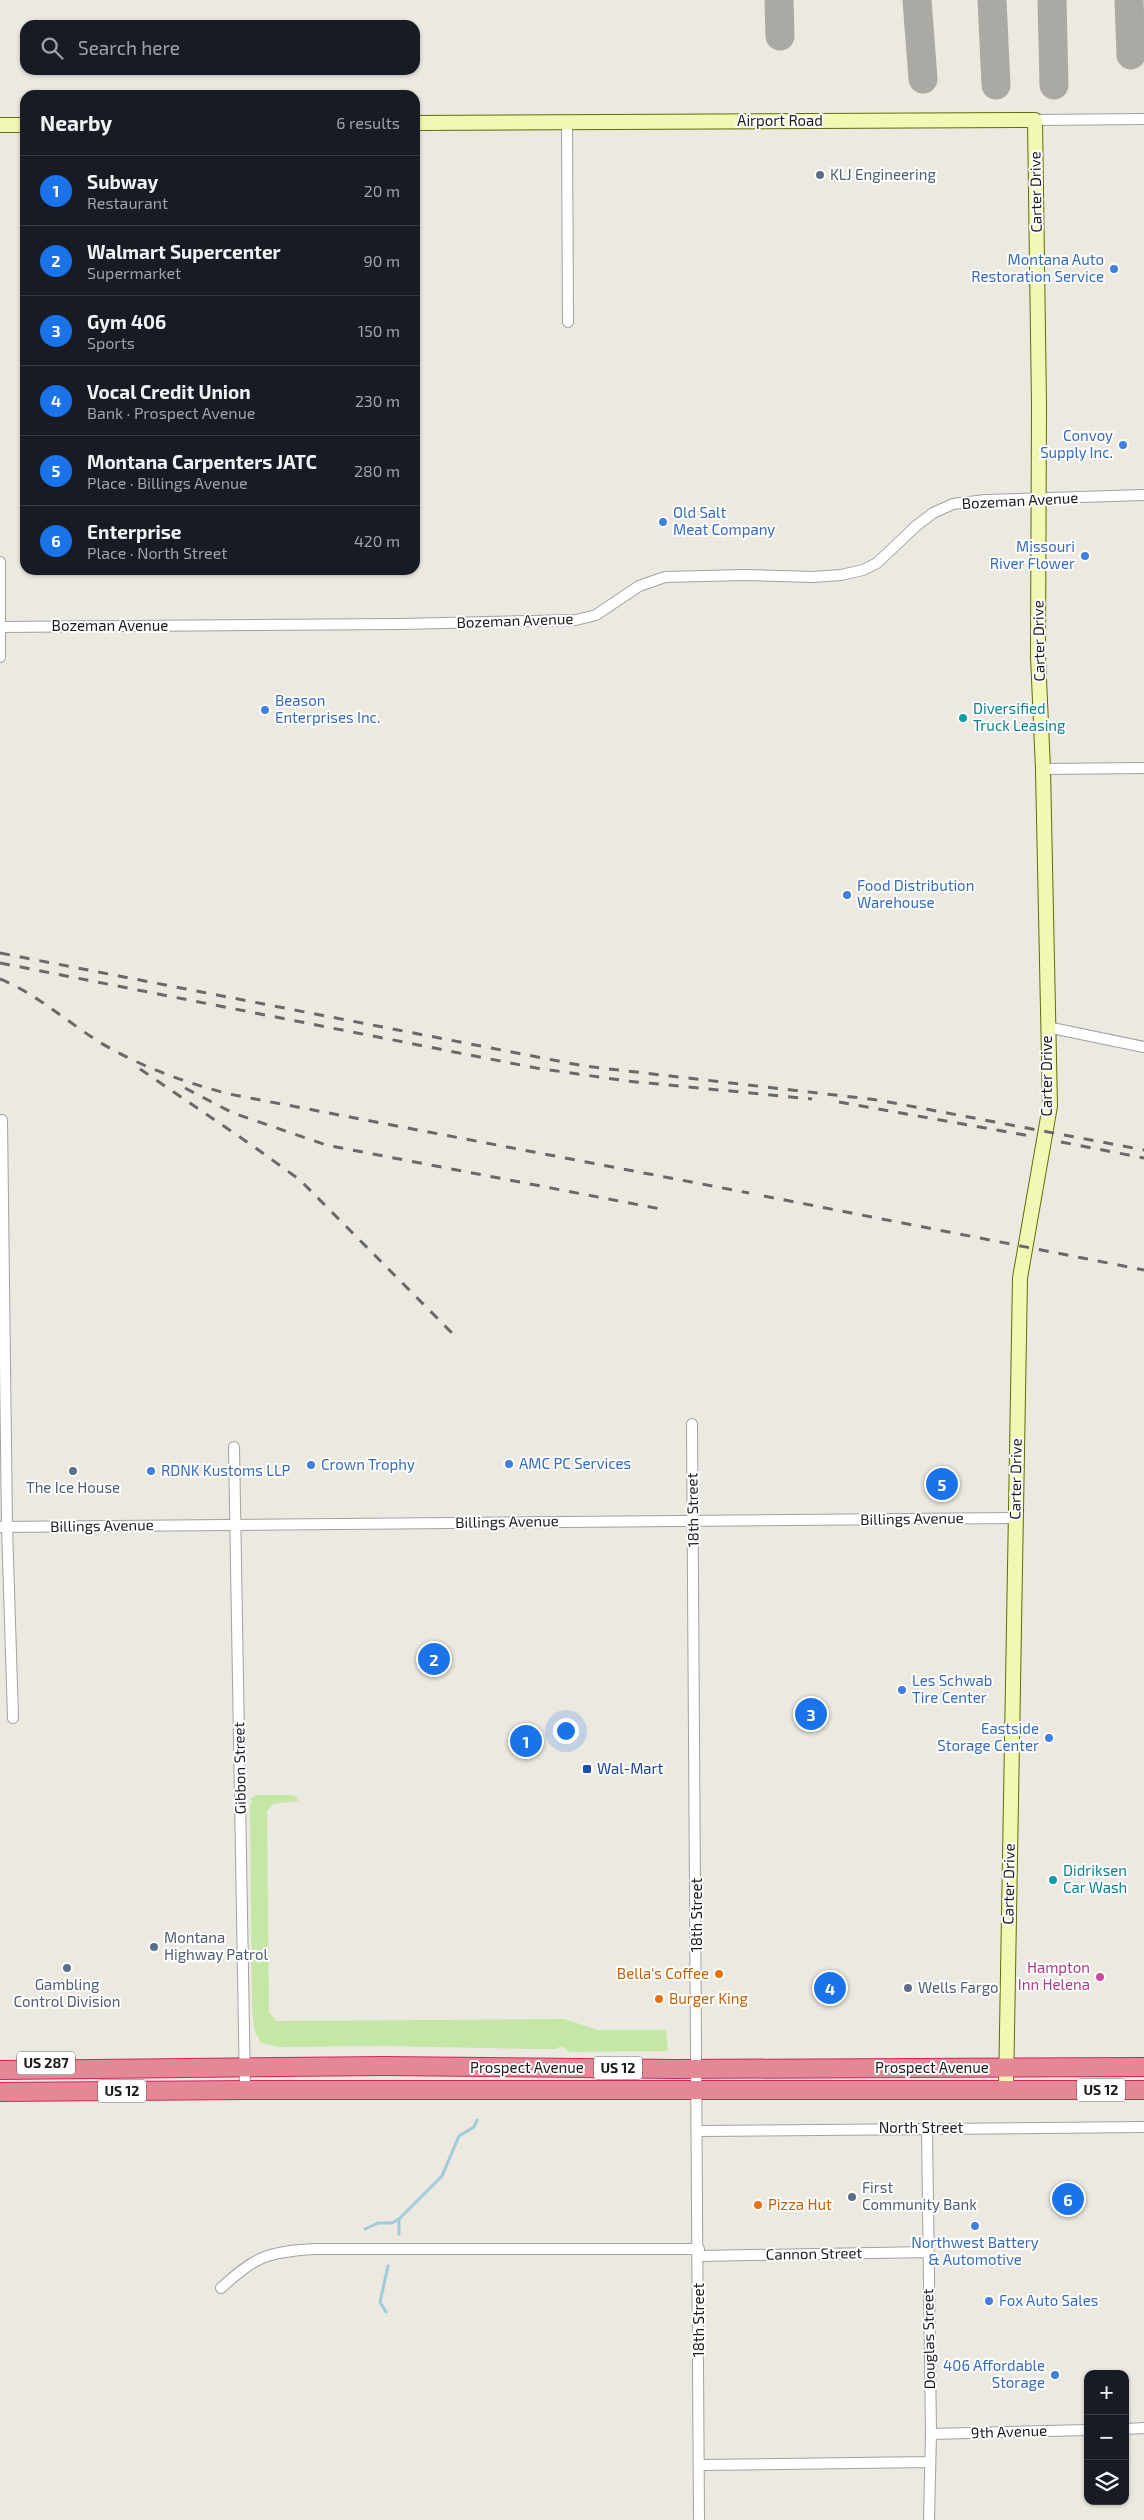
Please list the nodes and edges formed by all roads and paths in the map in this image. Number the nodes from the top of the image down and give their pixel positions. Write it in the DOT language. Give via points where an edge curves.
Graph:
graph roads {
  1 [pos="1144,119"];
  2 [pos="1035,120"];
  3 [pos="567,122"];
  4 [pos="420,123"];
  5 [pos="0,125"];
  6 [pos="20,125"];
  7 [pos="568,322"];
  8 [pos="1144,496"];
  9 [pos="1039,499"];
  10 [pos="0,562"];
  11 [pos="0,626"];
  12 [pos="0,657"];
  13 [pos="1144,768"];
  14 [pos="1043,769"];
  15 [pos="1047,1027"];
  16 [pos="1144,1047"];
  17 [pos="2,1120"];
  18 [pos="692,1424"];
  19 [pos="234,1447"];
  20 [pos="1015,1518"];
  21 [pos="694,1521"];
  22 [pos="236,1525"];
  23 [pos="3,1527"];
  24 [pos="13,1718"];
  25 [pos="0,2060"];
  26 [pos="245,2067"];
  27 [pos="1006,2067"];
  28 [pos="1144,2067"];
  29 [pos="91,2069"];
  30 [pos="698,2069"];
  31 [pos="0,2070"];
  32 [pos="245,2090"];
  33 [pos="698,2090"];
  34 [pos="1006,2090"];
  35 [pos="1144,2090"];
  36 [pos="0,2092"];
  37 [pos="1144,2127"];
  38 [pos="926,2128"];
  39 [pos="698,2131"];
  40 [pos="928,2252"];
  41 [pos="699,2253"];
  42 [pos="221,2288"];
  43 [pos="1144,2428"];
  44 [pos="1129,2429"];
  45 [pos="1084,2430"];
  46 [pos="930,2434"];
  47 [pos="930,2462"];
  48 [pos="700,2465"];
  49 [pos="699,2520"];
  50 [pos="929,2520"];
  1 -- 2 [label="street, Airport Road"];
  2 -- 3 [label="street, Airport Road"];
  2 -- 9 [label="street, Carter Drive"];
  3 -- 4 [label="street, Airport Road"];
  3 -- 7 [label="street"];
  5 -- 6 [label="street"];
  8 -- 9 [label="street, Bozeman Avenue"];
  9 -- 11 [label="street, Bozeman Avenue" via="953,504 933,513 890,553 863,570 813,577 665,578 639,586 596,615 576,620"];
  9 -- 14 [label="street, Carter Drive" via="1038,656"];
  10 -- 11 [label="street"];
  11 -- 12 [label="street"];
  13 -- 14 [label="street"];
  14 -- 15 [label="street, Carter Drive"];
  15 -- 16 [label="street"];
  15 -- 20 [label="street, Carter Drive" via="1050,1106 1020,1278"];
  17 -- 23 [label="street"];
  18 -- 21 [label="street, 18th Street"];
  19 -- 22 [label="street, Gibbon Street"];
  20 -- 21 [label="street, Billings Avenue"];
  20 -- 27 [label="street, Carter Drive"];
  21 -- 22 [label="street, Billings Avenue"];
  21 -- 30 [label="street, 18th Street"];
  22 -- 23 [label="street, Billings Avenue"];
  22 -- 26 [label="street, Gibbon Street"];
  23 -- 24 [label="street"];
  25 -- 29 [label="highway, US 287"];
  26 -- 29 [label="highway, Prospect Avenue / US 12"];
  26 -- 30 [label="highway, Prospect Avenue / US 12"];
  26 -- 32 [label="street, Gibbon Street"];
  27 -- 28 [label="highway, Prospect Avenue / US 12"];
  27 -- 30 [label="highway, Prospect Avenue / US 12"];
  27 -- 34 [label="street, Carter Drive"];
  29 -- 31 [label="highway, Prospect Avenue / US 12"];
  30 -- 33 [label="street, 18th Street"];
  32 -- 33 [label="highway, Prospect Avenue / US 12"];
  32 -- 36 [label="highway, Prospect Avenue / US 12"];
  33 -- 34 [label="highway, Prospect Avenue / US 12"];
  33 -- 39 [label="street, 18th Street"];
  34 -- 35 [label="highway, Prospect Avenue / US 12"];
  37 -- 38 [label="street, North Street"];
  38 -- 39 [label="street, North Street"];
  38 -- 40 [label="street, Douglas Street"];
  39 -- 41 [label="street, 18th Street"];
  40 -- 41 [label="street, Cannon Street"];
  40 -- 46 [label="street, Douglas Street"];
  41 -- 42 [label="street, Cannon Street" via="281,2252 258,2258"];
  41 -- 48 [label="street, 18th Street"];
  43 -- 44 [label="street"];
  45 -- 46 [label="street, 9th Avenue"];
  46 -- 47 [label="street, Douglas Street"];
  47 -- 48 [label="street"];
  47 -- 50 [label="street, Douglas Street"];
  48 -- 49 [label="street, 18th Street"];
}
